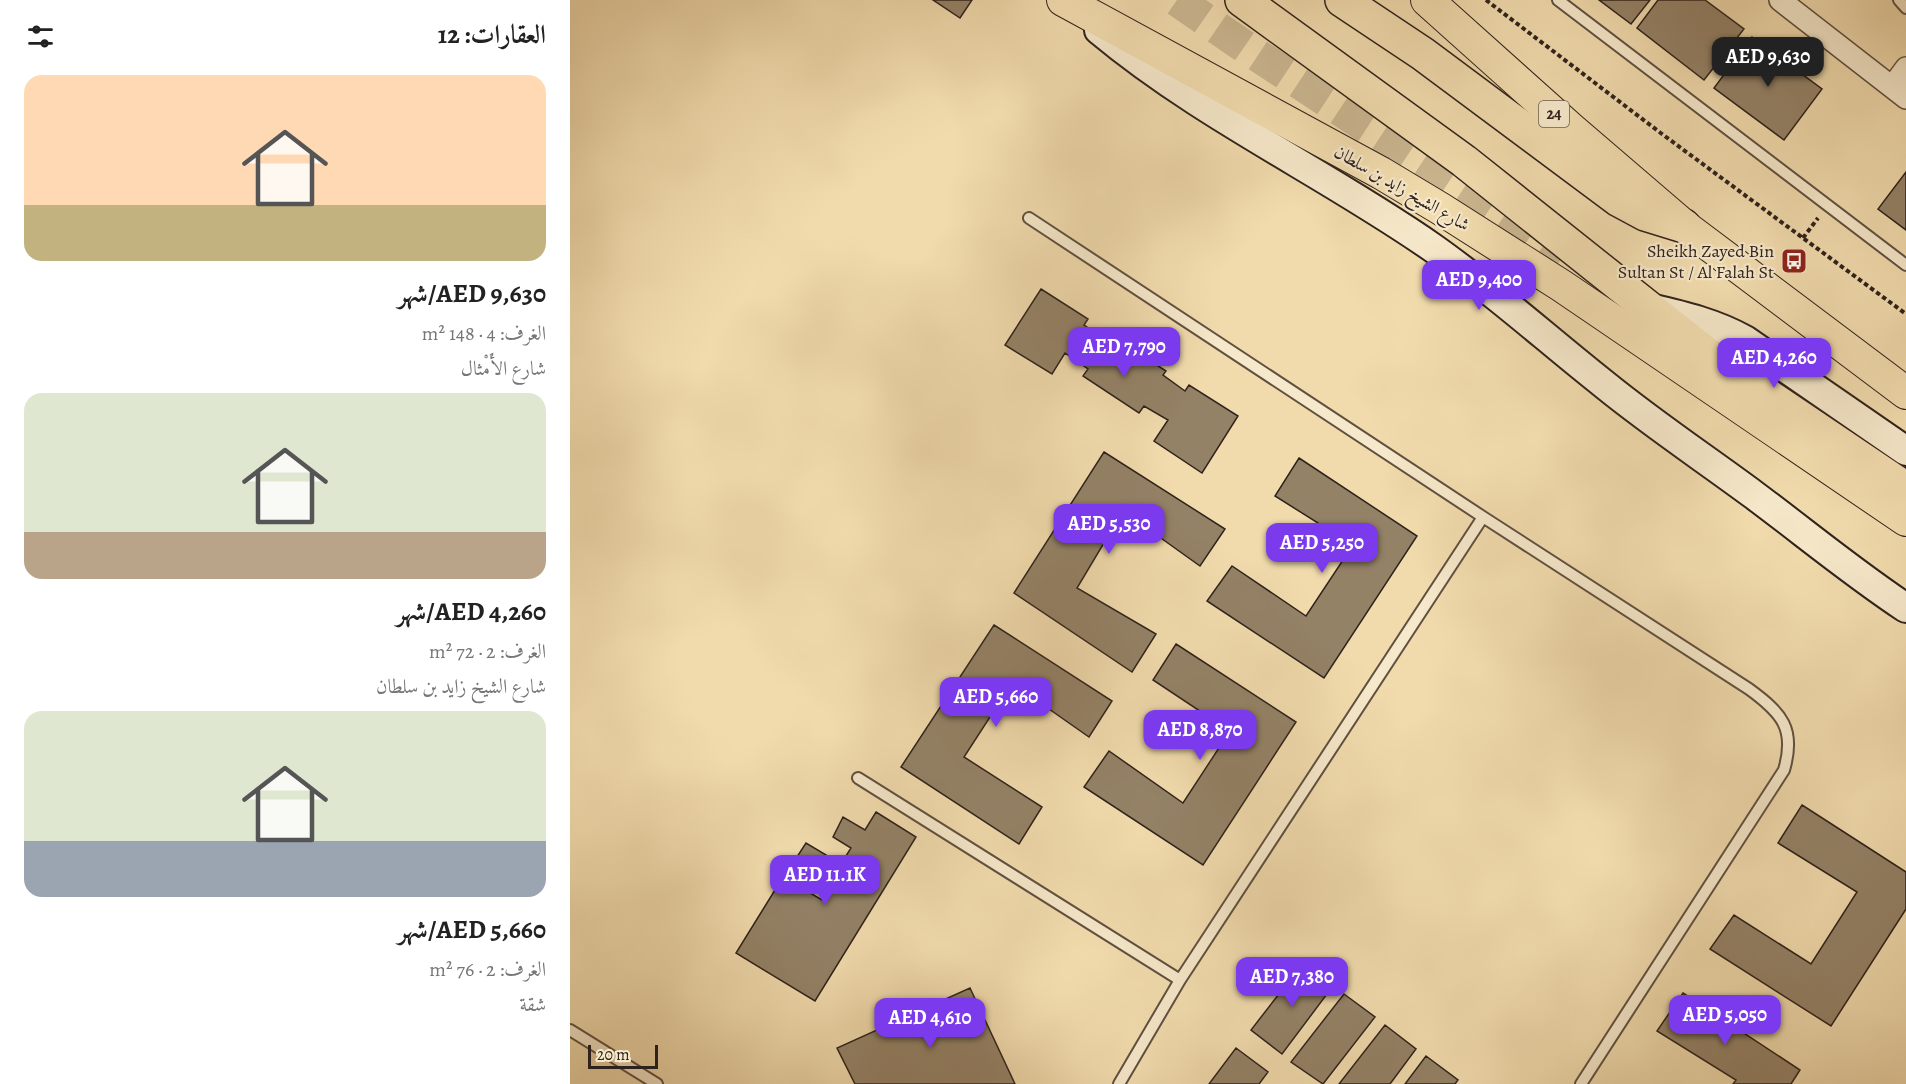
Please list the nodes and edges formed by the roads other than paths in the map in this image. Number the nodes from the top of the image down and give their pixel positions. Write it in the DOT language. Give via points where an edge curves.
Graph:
graph roads {
  1 [pos="1063,0"];
  2 [pos="1242,0"];
  3 [pos="1342,0"];
  4 [pos="1427,0"];
  5 [pos="1558,0"];
  6 [pos="1780,0"];
  7 [pos="1899,0"];
  8 [pos="1906,8"];
  9 [pos="1906,68"];
  10 [pos="1899,92"];
  11 [pos="1029,218"];
  12 [pos="1684,226"];
  13 [pos="1906,265"];
  14 [pos="1650,308"];
  15 [pos="1906,393"];
  16 [pos="1906,451"];
  17 [pos="1906,489"];
  18 [pos="1483,517"];
  19 [pos="1906,520"];
  20 [pos="1906,608"];
  21 [pos="858,778"];
  22 [pos="1180,980"];
  23 [pos="570,1030"];
  24 [pos="657,1084"];
  25 [pos="1119,1084"];
  26 [pos="1581,1084"];
  1 -- 19 [label="main road, شارع الشيخ زايد بن سلطان" via="1441,209 1562,286"];
  1 -- 20 [label="main road" via="1186,95 1388,218 1476,279 1635,409"];
  2 -- 14 [label="highway" via="1464,161"];
  3 -- 12 [label="highway" via="1423,54 1619,200"];
  4 -- 12 [label="main road, 24"];
  5 -- 13 [label="lane"];
  6 -- 10 [label="street"];
  7 -- 8 [label="lane"];
  9 -- 10 [label="street"];
  11 -- 18 [label="lane"];
  12 -- 15 [label="main road, 24"];
  14 -- 16 [label="main road" via="1724,328"];
  14 -- 17 [label="highway" via="1709,356"];
  18 -- 22 [label="lane"];
  18 -- 26 [label="lane" via="1765,700 1789,734 1788,758 1778,783"];
  21 -- 22 [label="lane"];
  22 -- 25 [label="lane"];
  23 -- 24 [label="lane"];
}
